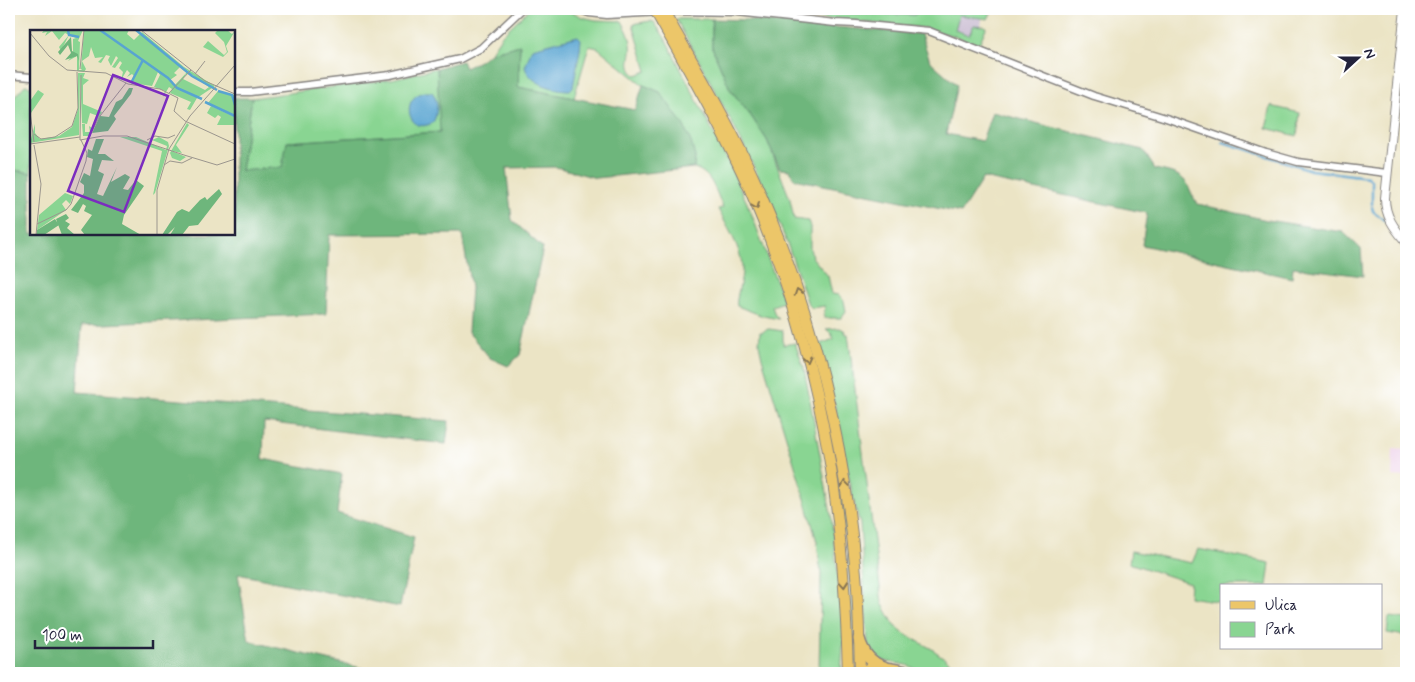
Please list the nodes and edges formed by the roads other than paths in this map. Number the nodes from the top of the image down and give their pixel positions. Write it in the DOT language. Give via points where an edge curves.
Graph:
graph roads {
  1 [pos="522,9"];
  2 [pos="577,9"];
  3 [pos="654,9"];
  4 [pos="663,9"];
  5 [pos="1405,9"];
  6 [pos="666,22"];
  7 [pos="9,75"];
  8 [pos="30,77"];
  9 [pos="235,92"];
  10 [pos="1387,173"];
  11 [pos="1406,242"];
  12 [pos="859,639"];
  13 [pos="891,669"];
  14 [pos="848,673"];
  15 [pos="860,673"];
  16 [pos="911,673"];
  1 -- 9 [label="street" via="481,48 460,58 390,75"];
  2 -- 10 [label="street" via="607,15 737,12 929,31 1094,96 1266,153 1298,162"];
  3 -- 6 [label="main road, bridge"];
  4 -- 6 [label="main road, bridge"];
  5 -- 10 [label="street"];
  12 -- 6 [label="main road, one-way" via="855,565 843,471 831,408 805,312 742,152 703,79"];
  6 -- 14 [label="main road, one-way" via="750,191 799,330 820,410 836,502 846,605"];
  7 -- 8 [label="street"];
  10 -- 11 [label="street" via="1387,212"];
  12 -- 13 [label="highway" via="871,661"];
  12 -- 15 [label="main road"];
  13 -- 15 [label="highway"];
  13 -- 16 [label="highway"];
}
